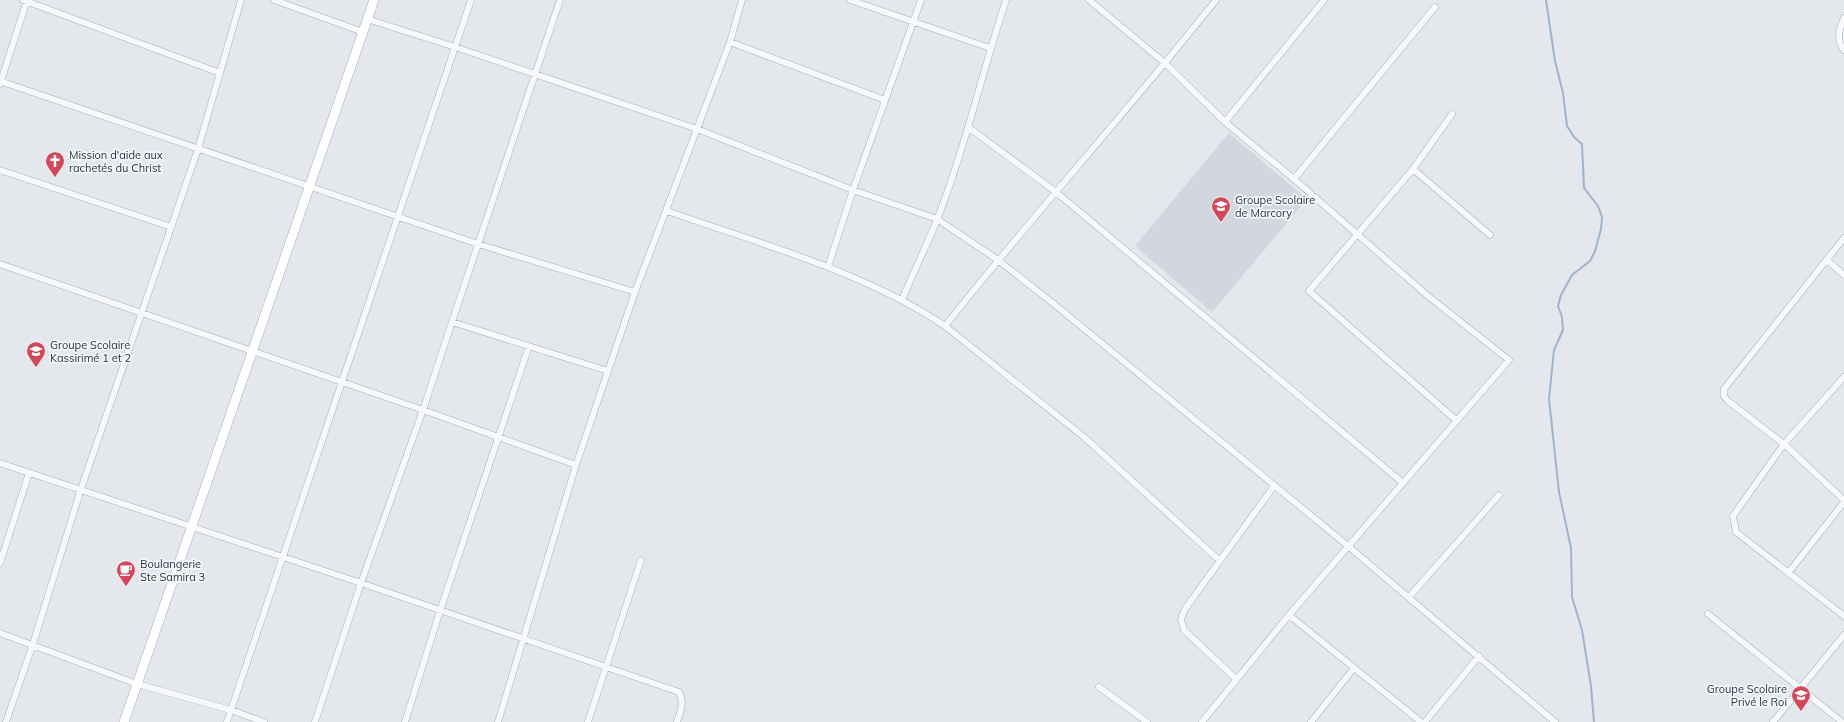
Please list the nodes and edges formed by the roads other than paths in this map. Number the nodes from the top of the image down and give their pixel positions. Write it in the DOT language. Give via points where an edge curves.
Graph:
graph roads {
  1 [pos="25,0"];
  2 [pos="241,0"];
  3 [pos="274,0"];
  4 [pos="374,0"];
  5 [pos="471,0"];
  6 [pos="560,0"];
  7 [pos="742,0"];
  8 [pos="850,0"];
  9 [pos="921,0"];
  10 [pos="1006,0"];
  11 [pos="1089,0"];
  12 [pos="1216,0"];
  13 [pos="1324,0"];
  14 [pos="1436,7"];
  15 [pos="1844,18"];
  16 [pos="367,20"];
  17 [pos="914,21"];
  18 [pos="362,32"];
  19 [pos="730,42"];
  20 [pos="455,47"];
  21 [pos="990,48"];
  22 [pos="1844,50"];
  23 [pos="1166,64"];
  24 [pos="220,73"];
  25 [pos="535,74"];
  26 [pos="0,82"];
  27 [pos="884,100"];
  28 [pos="1452,114"];
  29 [pos="1225,122"];
  30 [pos="968,127"];
  31 [pos="698,129"];
  32 [pos="198,148"];
  33 [pos="1413,169"];
  34 [pos="0,170"];
  35 [pos="1294,179"];
  36 [pos="309,186"];
  37 [pos="853,190"];
  38 [pos="1056,192"];
  39 [pos="667,211"];
  40 [pos="397,216"];
  41 [pos="937,219"];
  42 [pos="170,226"];
  43 [pos="1357,234"];
  44 [pos="1490,235"];
  45 [pos="1844,238"];
  46 [pos="478,244"];
  47 [pos="998,260"];
  48 [pos="1826,260"];
  49 [pos="0,264"];
  50 [pos="828,267"];
  51 [pos="1844,275"];
  52 [pos="635,292"];
  53 [pos="902,300"];
  54 [pos="141,313"];
  55 [pos="452,322"];
  56 [pos="945,326"];
  57 [pos="529,346"];
  58 [pos="251,351"];
  59 [pos="608,370"];
  60 [pos="1844,377"];
  61 [pos="341,382"];
  62 [pos="424,410"];
  63 [pos="1457,421"];
  64 [pos="499,437"];
  65 [pos="1784,444"];
  66 [pos="0,463"];
  67 [pos="576,465"];
  68 [pos="29,473"];
  69 [pos="1403,483"];
  70 [pos="1274,486"];
  71 [pos="81,489"];
  72 [pos="1499,495"];
  73 [pos="1844,501"];
  74 [pos="191,526"];
  75 [pos="1348,546"];
  76 [pos="284,557"];
  77 [pos="641,560"];
  78 [pos="1219,560"];
  79 [pos="0,563"];
  80 [pos="1789,572"];
  81 [pos="361,583"];
  82 [pos="1410,597"];
  83 [pos="440,611"];
  84 [pos="1708,614"];
  85 [pos="1289,615"];
  86 [pos="1844,616"];
  87 [pos="0,632"];
  88 [pos="1844,635"];
  89 [pos="524,639"];
  90 [pos="33,644"];
  91 [pos="1479,656"];
  92 [pos="605,667"];
  93 [pos="1354,668"];
  94 [pos="1236,679"];
  95 [pos="137,684"];
  96 [pos="1099,687"];
  97 [pos="1801,688"];
  98 [pos="232,710"];
  99 [pos="6,722"];
  100 [pos="124,722"];
  101 [pos="228,722"];
  102 [pos="264,722"];
  103 [pos="315,722"];
  104 [pos="405,722"];
  105 [pos="498,722"];
  106 [pos="588,722"];
  107 [pos="677,722"];
  108 [pos="1147,722"];
  109 [pos="1202,722"];
  110 [pos="1310,722"];
  111 [pos="1421,722"];
  112 [pos="1425,722"];
  113 [pos="1555,722"];
  114 [pos="1773,722"];
  115 [pos="1842,722"];
  1 -- 24 [label="street"];
  1 -- 26 [label="street"];
  2 -- 24 [label="street"];
  3 -- 18 [label="street"];
  4 -- 16 [label="street"];
  5 -- 20 [label="street"];
  6 -- 25 [label="street"];
  7 -- 19 [label="street"];
  8 -- 17 [label="street"];
  9 -- 17 [label="street"];
  10 -- 21 [label="street"];
  11 -- 23 [label="street"];
  12 -- 23 [label="street"];
  13 -- 29 [label="street"];
  14 -- 35 [label="street"];
  15 -- 22 [label="street" via="1838,35"];
  16 -- 18 [label="street"];
  16 -- 20 [label="street"];
  17 -- 21 [label="street"];
  17 -- 27 [label="street"];
  18 -- 36 [label="street"];
  19 -- 27 [label="street"];
  19 -- 31 [label="street"];
  20 -- 25 [label="street"];
  20 -- 40 [label="street"];
  21 -- 30 [label="street"];
  23 -- 29 [label="street"];
  23 -- 38 [label="street"];
  24 -- 32 [label="street"];
  25 -- 31 [label="street"];
  25 -- 46 [label="street"];
  26 -- 32 [label="street"];
  27 -- 37 [label="street"];
  28 -- 33 [label="street"];
  29 -- 35 [label="street"];
  30 -- 38 [label="street"];
  30 -- 41 [label="street"];
  31 -- 37 [label="street"];
  31 -- 39 [label="street"];
  32 -- 36 [label="street"];
  32 -- 42 [label="street"];
  33 -- 43 [label="street"];
  33 -- 44 [label="street"];
  34 -- 42 [label="street"];
  35 -- 43 [label="street"];
  36 -- 40 [label="street"];
  36 -- 58 [label="street"];
  37 -- 41 [label="street"];
  37 -- 50 [label="street"];
  38 -- 47 [label="street"];
  38 -- 69 [label="street"];
  39 -- 50 [label="street"];
  39 -- 52 [label="street"];
  40 -- 46 [label="street"];
  40 -- 61 [label="street"];
  41 -- 47 [label="street"];
  41 -- 53 [label="street"];
  42 -- 54 [label="street"];
  43 -- 63 [label="street" via="1309,291"];
  43 -- 63 [label="street" via="1428,296 1509,360"];
  45 -- 48 [label="street"];
  46 -- 52 [label="street"];
  46 -- 55 [label="street"];
  47 -- 56 [label="street"];
  47 -- 70 [label="street"];
  48 -- 51 [label="street"];
  48 -- 65 [label="street" via="1724,389 1724,396 1728,401"];
  49 -- 54 [label="street"];
  50 -- 53 [label="street"];
  52 -- 59 [label="street"];
  53 -- 56 [label="street"];
  54 -- 58 [label="street"];
  54 -- 71 [label="street"];
  55 -- 57 [label="street"];
  55 -- 62 [label="street"];
  56 -- 78 [label="street" via="1084,437"];
  57 -- 59 [label="street"];
  57 -- 64 [label="street"];
  58 -- 61 [label="street"];
  58 -- 74 [label="street"];
  59 -- 67 [label="street"];
  60 -- 65 [label="street"];
  61 -- 62 [label="street"];
  61 -- 76 [label="street"];
  62 -- 64 [label="street"];
  62 -- 81 [label="street"];
  63 -- 69 [label="street"];
  64 -- 67 [label="street"];
  64 -- 83 [label="street"];
  65 -- 73 [label="street"];
  65 -- 80 [label="street" via="1733,516 1736,532"];
  66 -- 68 [label="street"];
  67 -- 89 [label="street"];
  68 -- 71 [label="street"];
  68 -- 79 [label="street"];
  69 -- 75 [label="street"];
  70 -- 75 [label="street"];
  70 -- 78 [label="street"];
  71 -- 74 [label="street"];
  71 -- 90 [label="street"];
  72 -- 82 [label="street"];
  73 -- 80 [label="street"];
  74 -- 76 [label="street"];
  74 -- 95 [label="street"];
  75 -- 82 [label="street"];
  75 -- 85 [label="street"];
  76 -- 81 [label="street"];
  76 -- 98 [label="street"];
  77 -- 92 [label="street"];
  78 -- 94 [label="street" via="1185,609 1181,619 1184,630"];
  80 -- 86 [label="street"];
  81 -- 83 [label="street"];
  81 -- 103 [label="street"];
  82 -- 91 [label="street"];
  83 -- 89 [label="street"];
  83 -- 104 [label="street"];
  84 -- 97 [label="street"];
  85 -- 93 [label="street"];
  85 -- 94 [label="street"];
  87 -- 90 [label="street"];
  88 -- 97 [label="street"];
  89 -- 92 [label="street"];
  89 -- 105 [label="street"];
  90 -- 95 [label="street"];
  90 -- 99 [label="street"];
  91 -- 112 [label="street"];
  91 -- 113 [label="street"];
  92 -- 106 [label="street"];
  92 -- 107 [label="street" via="679,692 682,705"];
  93 -- 110 [label="street"];
  93 -- 111 [label="street"];
  94 -- 109 [label="street"];
  95 -- 98 [label="street"];
  95 -- 100 [label="street"];
  96 -- 108 [label="street"];
  97 -- 114 [label="street"];
  97 -- 115 [label="street"];
  98 -- 101 [label="street"];
  98 -- 102 [label="street"];
}
